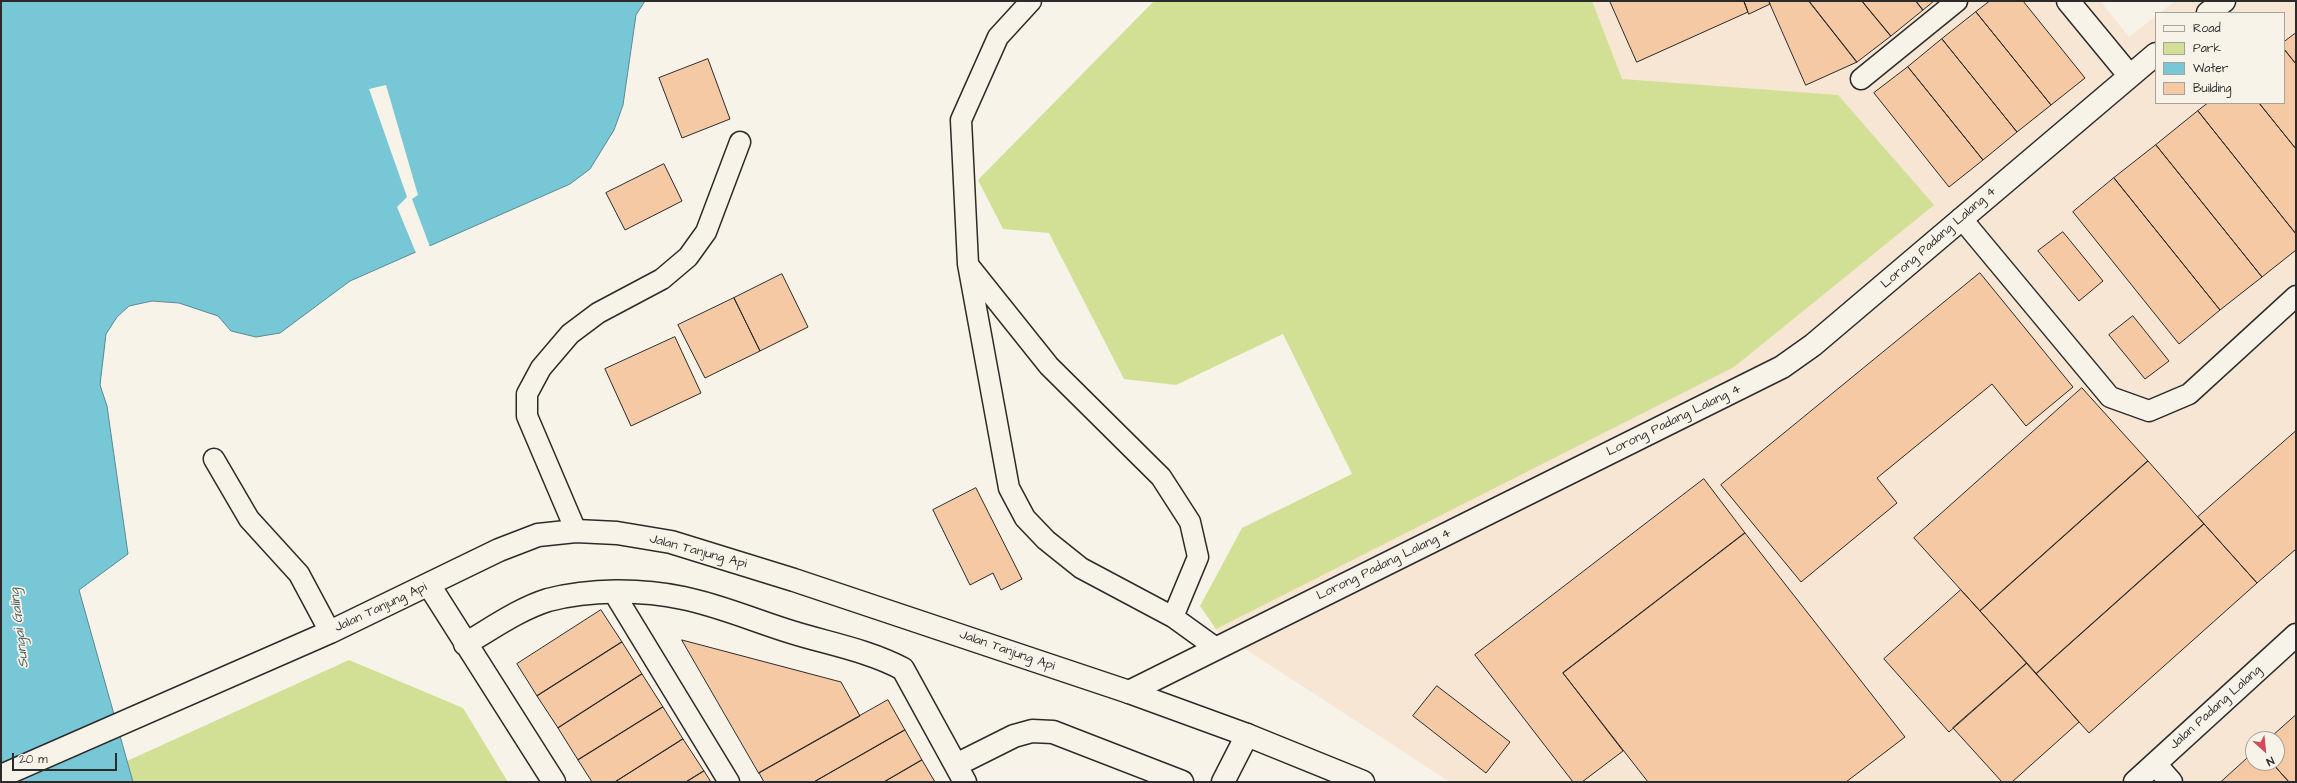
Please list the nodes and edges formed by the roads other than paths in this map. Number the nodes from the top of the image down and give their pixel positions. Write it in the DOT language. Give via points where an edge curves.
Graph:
graph roads {
  1 [pos="1032,1"];
  2 [pos="1957,1"];
  3 [pos="2068,1"];
  4 [pos="2224,1"];
  5 [pos="2209,12"];
  6 [pos="2155,55"];
  7 [pos="2129,75"];
  8 [pos="1861,80"];
  9 [pos="740,142"];
  10 [pos="1961,218"];
  11 [pos="968,264"];
  12 [pos="2296,296"];
  13 [pos="214,459"];
  14 [pos="576,531"];
  15 [pos="429,585"];
  16 [pos="614,593"];
  17 [pos="1173,617"];
  18 [pos="330,632"];
  19 [pos="2296,635"];
  20 [pos="465,644"];
  21 [pos="1216,648"];
  22 [pos="1129,692"];
  23 [pos="1248,735"];
  24 [pos="2155,764"];
  25 [pos="960,773"];
  26 [pos="1,776"];
  27 [pos="554,782"];
  28 [pos="729,782"];
  29 [pos="1182,782"];
  30 [pos="1223,782"];
  31 [pos="1363,782"];
  32 [pos="2135,782"];
  33 [pos="2171,782"];
  1 -- 11 [label="lane" via="998,37 961,120"];
  2 -- 8 [label="lane"];
  3 -- 7 [label="street"];
  4 -- 5 [label="street"];
  6 -- 7 [label="street, Lorong Padang Lalang 4"];
  7 -- 10 [label="street, Lorong Padang Lalang 4"];
  9 -- 14 [label="lane" via="706,232 688,257 662,280 598,313 570,334 541,368 527,394 527,416"];
  10 -- 12 [label="lane" via="2110,397 2149,411 2189,394"];
  10 -- 21 [label="street, Lorong Padang Lalang 4" via="1813,345 1782,367"];
  11 -- 17 [label="lane" via="1009,488 1025,518 1046,540 1081,568"];
  11 -- 17 [label="lane" via="1049,366 1161,477 1190,522 1198,557"];
  13 -- 18 [label="lane" via="249,519 299,574"];
  14 -- 15 [label="street, Jalan Tanjung Api" via="538,535 499,550"];
  14 -- 22 [label="street, Jalan Tanjung Api" via="617,533 671,542 794,580"];
  15 -- 18 [label="street, Jalan Tanjung Api"];
  15 -- 20 [label="street"];
  16 -- 20 [label="street" via="547,600"];
  16 -- 25 [label="street" via="650,593 684,598 903,669"];
  16 -- 28 [label="lane"];
  17 -- 21 [label="lane"];
  18 -- 26 [label="street, Jalan Tanjung Api"];
  19 -- 24 [label="street, Jalan Padang Lalang"];
  20 -- 27 [label="street"];
  21 -- 22 [label="street, Lorong Padang Lalang 4"];
  22 -- 23 [label="street, Jalan Tanjung Api"];
  23 -- 30 [label="street"];
  23 -- 31 [label="street, Jalan Tanjung Api"];
  24 -- 32 [label="street, Jalan Padang Lalang"];
  24 -- 33 [label="street"];
  25 -- 29 [label="street" via="1014,736 1032,731 1053,732"];
}
